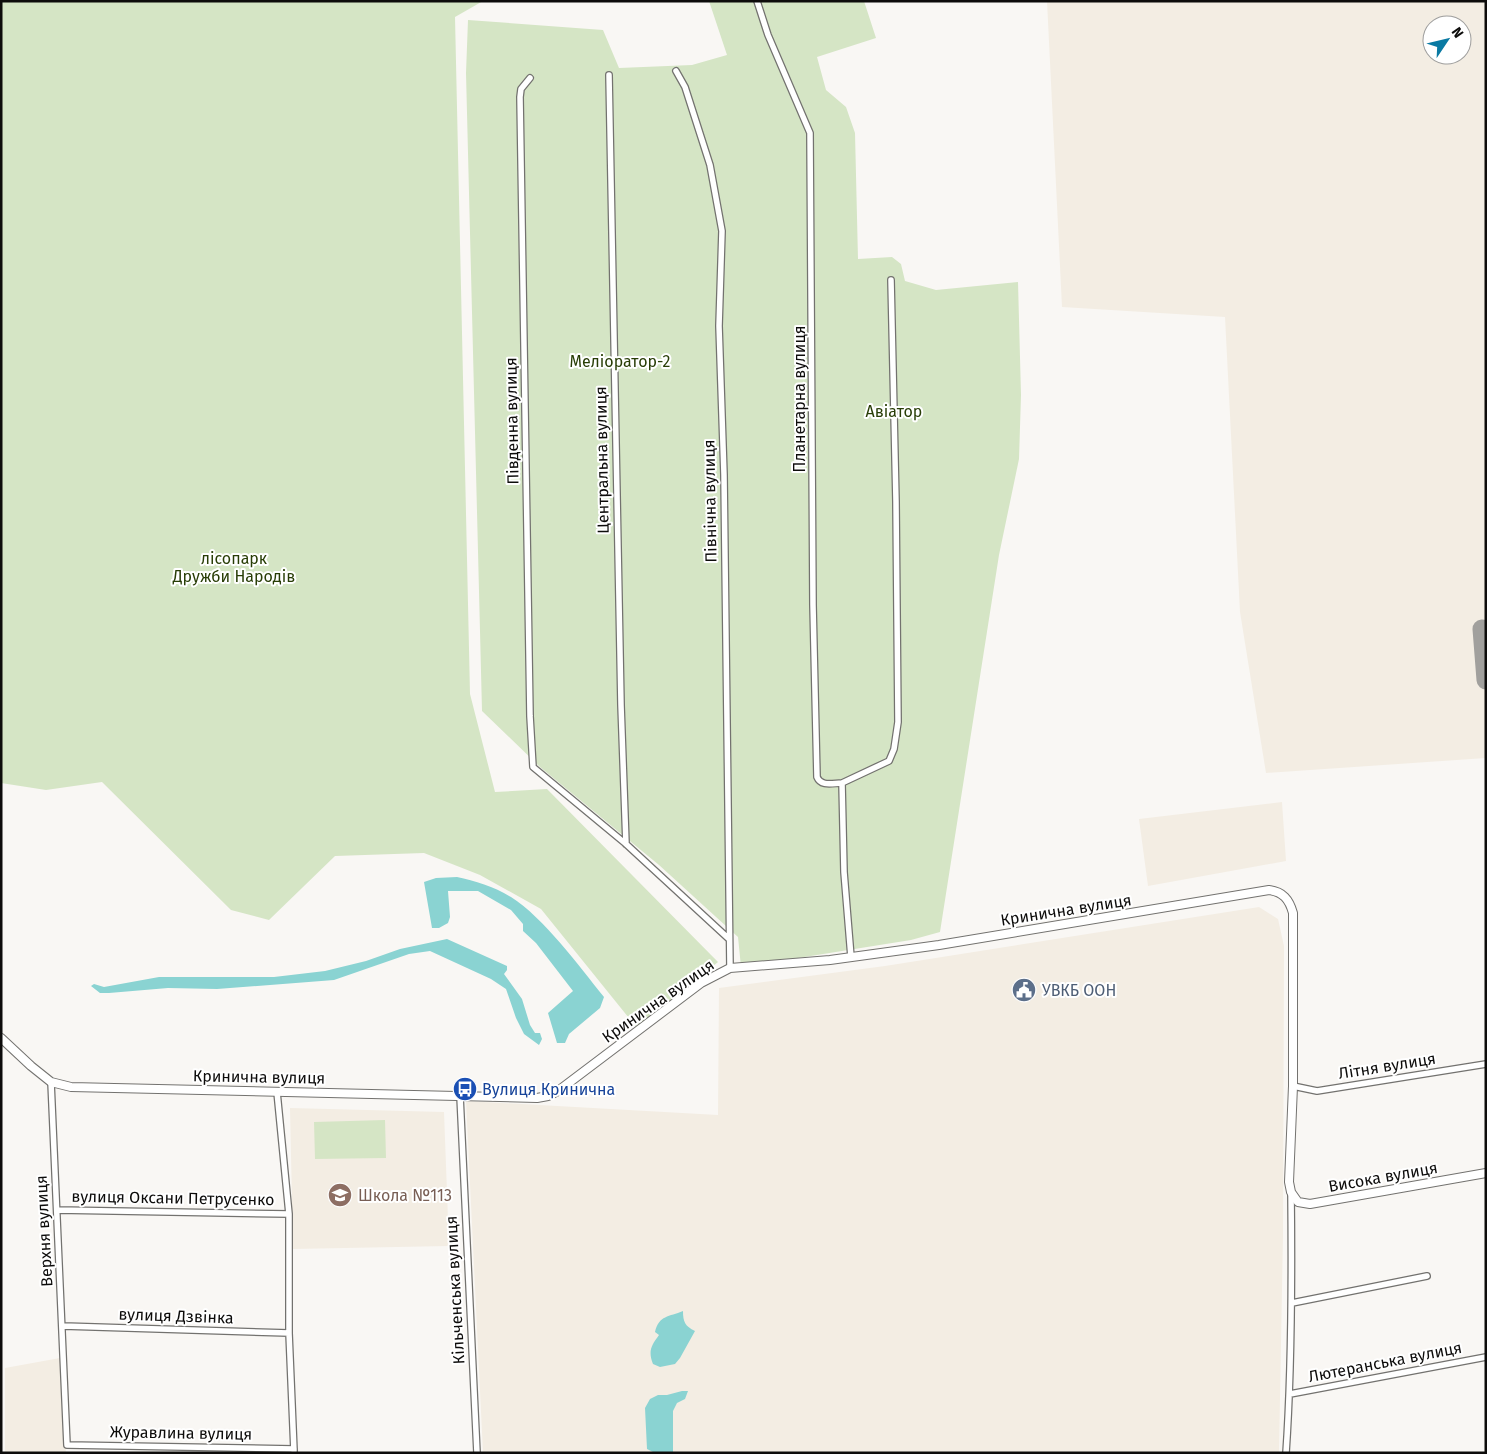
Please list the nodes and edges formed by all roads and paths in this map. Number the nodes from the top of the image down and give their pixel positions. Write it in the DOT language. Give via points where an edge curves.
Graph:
graph roads {
  1 [pos="757,1"];
  2 [pos="676,71"];
  3 [pos="609,75"];
  4 [pos="530,78"];
  5 [pos="891,280"];
  6 [pos="842,783"];
  7 [pos="626,844"];
  8 [pos="729,938"];
  9 [pos="851,957"];
  10 [pos="730,968"];
  11 [pos="1,1038"];
  12 [pos="1486,1064"];
  13 [pos="52,1082"];
  14 [pos="1293,1086"];
  15 [pos="277,1092"];
  16 [pos="460,1096"];
  17 [pos="1486,1173"];
  18 [pos="1291,1192"];
  19 [pos="57,1210"];
  20 [pos="289,1214"];
  21 [pos="1427,1276"];
  22 [pos="1292,1303"];
  23 [pos="63,1326"];
  24 [pos="289,1333"];
  25 [pos="1486,1357"];
  26 [pos="1290,1394"];
  27 [pos="67,1445"];
  28 [pos="294,1451"];
  29 [pos="476,1453"];
  30 [pos="1286,1453"];
  1 -- 6 [label="street, Планетарна вулиця" via="810,133 817,777 822,784"];
  2 -- 8 [label="street, Північна вулиця" via="685,87 710,165 722,231 719,326 724,475"];
  3 -- 7 [label="street, Центральна вулиця" via="620,696"];
  4 -- 7 [label="street, Південна вулиця" via="521,89 520,97 533,767"];
  5 -- 6 [label="street" via="898,722 894,749 888,761"];
  6 -- 9 [label="street" via="844,872"];
  7 -- 8 [label="street"];
  8 -- 10 [label="street, Північна вулиця"];
  9 -- 10 [label="street, Кринична вулиця"];
  9 -- 14 [label="street, Кринична вулиця" via="1268,890 1279,891 1286,897 1293,913"];
  10 -- 16 [label="street, Кринична вулиця" via="702,983 548,1096"];
  11 -- 13 [label="street"];
  12 -- 14 [label="street, Літня вулиця" via="1317,1091"];
  13 -- 15 [label="street, Кринична вулиця" via="71,1086"];
  13 -- 19 [label="street, Верхня вулиця"];
  14 -- 18 [label="street"];
  15 -- 16 [label="street, Кринична вулиця"];
  15 -- 20 [label="street"];
  16 -- 29 [label="street, Кільченська вулиця"];
  17 -- 18 [label="street, Висока вулиця" via="1310,1204 1298,1202"];
  18 -- 22 [label="street"];
  19 -- 20 [label="street, вулиця Оксани Петрусенко"];
  19 -- 23 [label="street, Верхня вулиця"];
  20 -- 24 [label="street"];
  21 -- 22 [label="street"];
  22 -- 26 [label="street"];
  23 -- 24 [label="street, вулиця Дзвінка"];
  23 -- 27 [label="street, Верхня вулиця"];
  24 -- 28 [label="street"];
  25 -- 26 [label="street, Лютеранська вулиця"];
  26 -- 30 [label="street"];
  27 -- 28 [label="street, Журавлина вулиця"];
}
